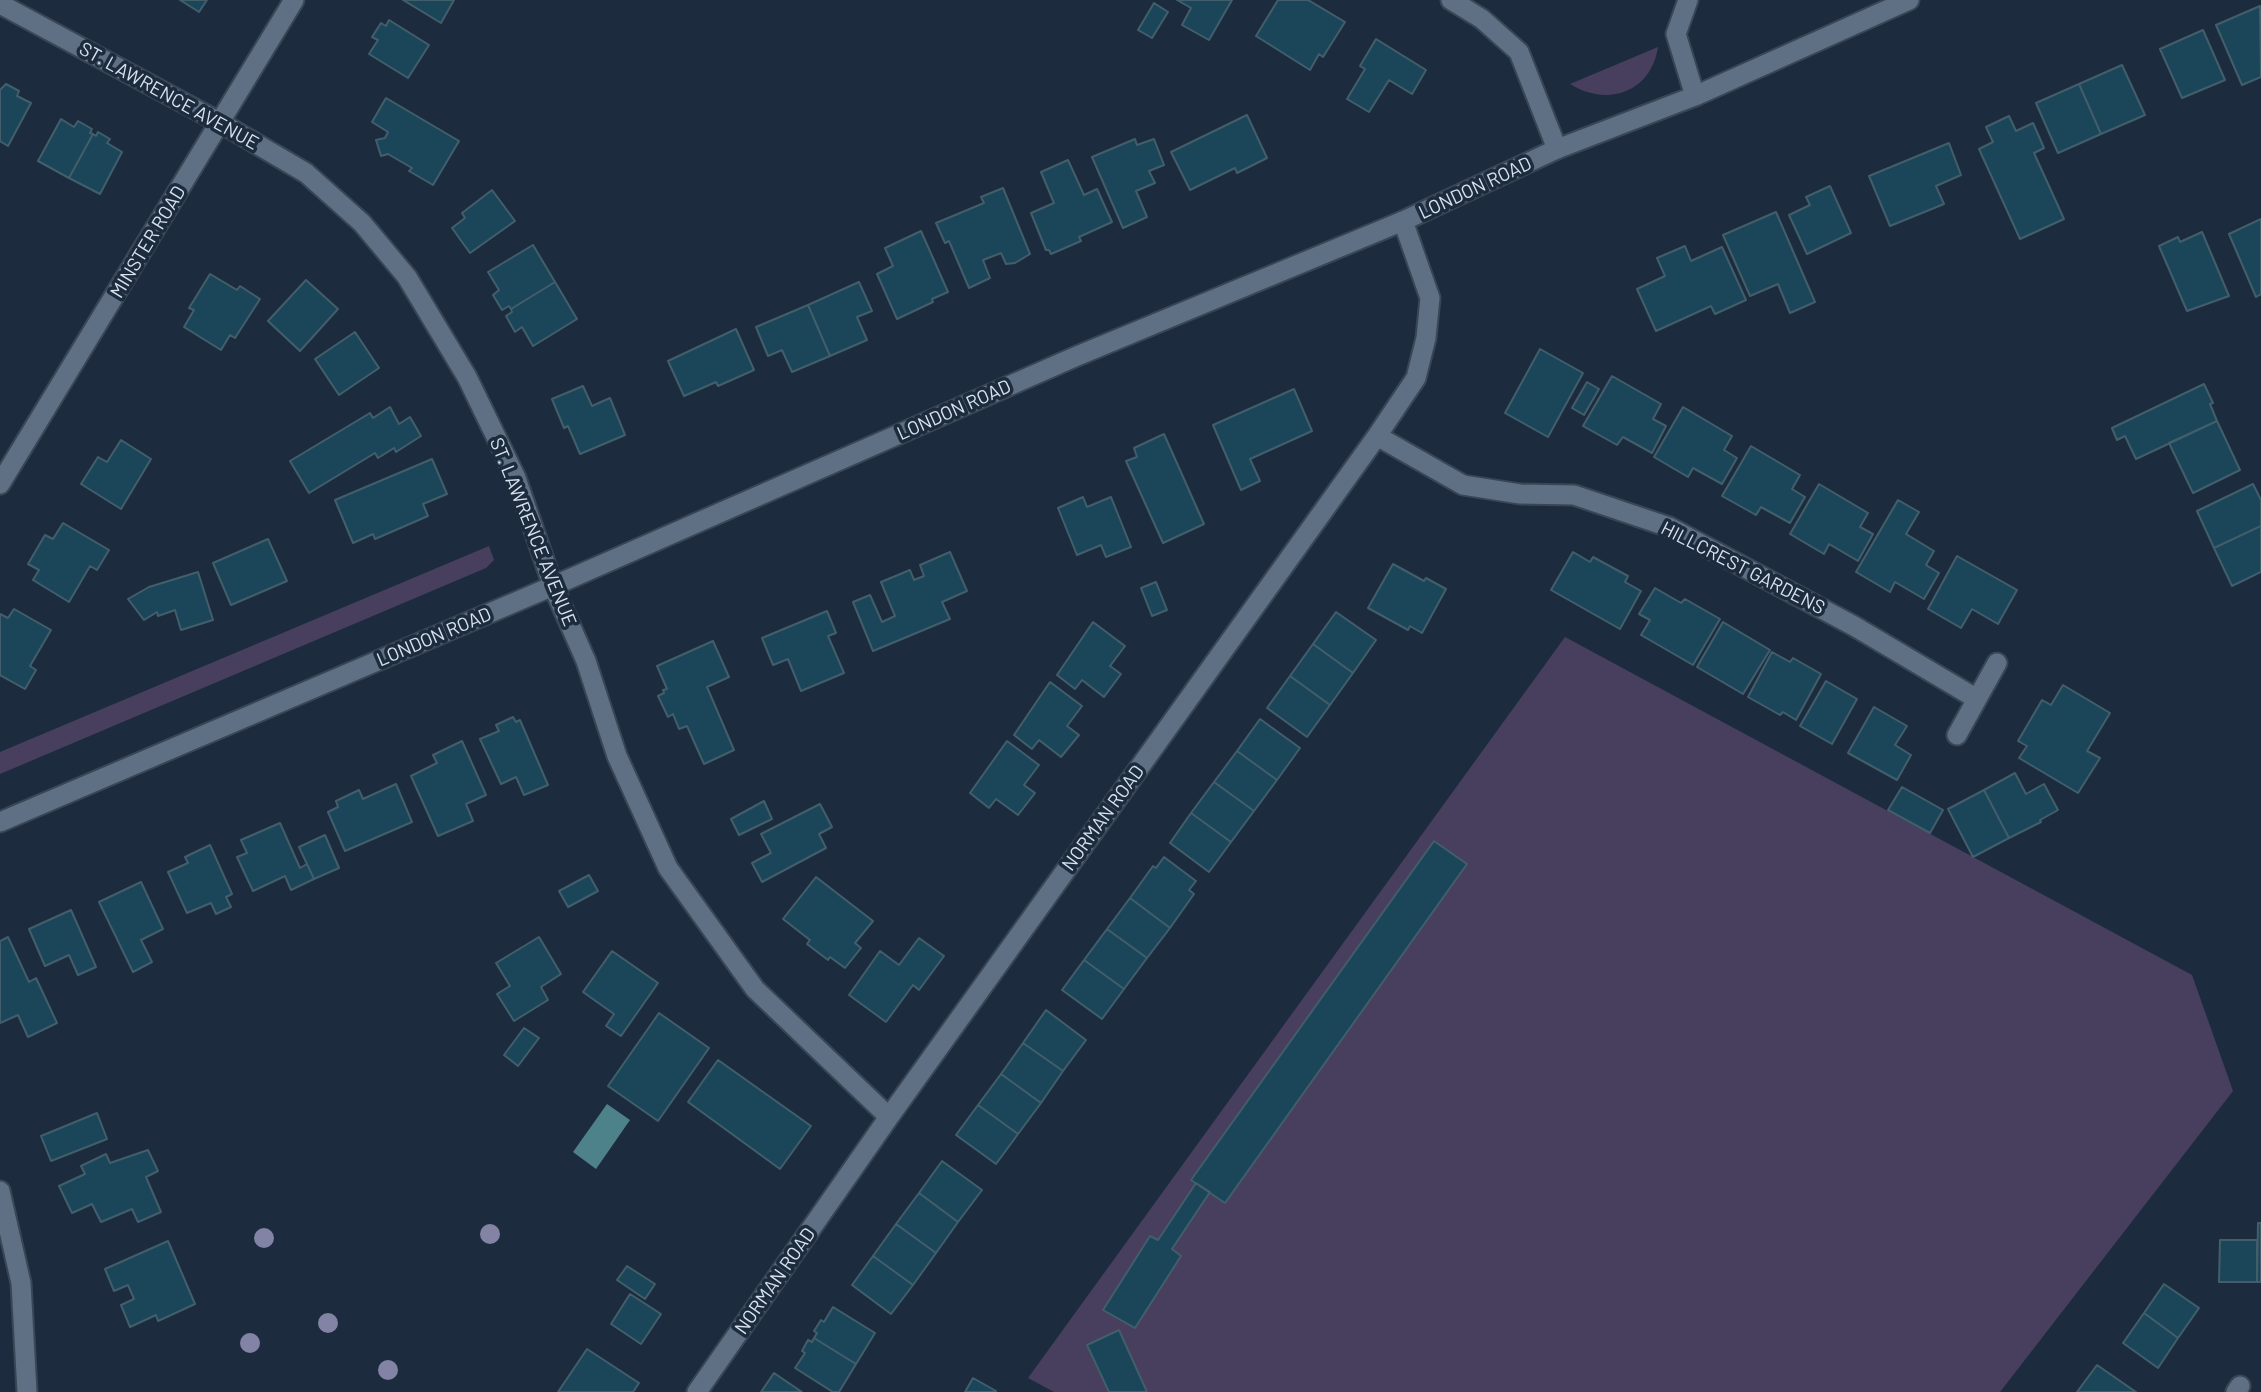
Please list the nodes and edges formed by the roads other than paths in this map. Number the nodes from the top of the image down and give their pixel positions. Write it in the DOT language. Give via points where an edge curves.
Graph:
graph roads {
  1 [pos="293,0"];
  2 [pos="1451,0"];
  3 [pos="1688,0"];
  4 [pos="1909,0"];
  5 [pos="0,4"];
  6 [pos="1695,96"];
  7 [pos="221,123"];
  8 [pos="1557,149"];
  9 [pos="1403,221"];
  10 [pos="1377,436"];
  11 [pos="0,484"];
  12 [pos="552,586"];
  13 [pos="1997,663"];
  14 [pos="1978,699"];
  15 [pos="1957,735"];
  16 [pos="0,822"];
  17 [pos="889,1117"];
  18 [pos="0,1191"];
  19 [pos="27,1392"];
  20 [pos="697,1392"];
  1 -- 7 [label="street, MINSTER ROAD"];
  2 -- 8 [label="street" via="1482,19 1519,52"];
  3 -- 6 [label="street" via="1676,34"];
  4 -- 6 [label="street, LONDON ROAD"];
  5 -- 7 [label="street, ST. LAWRENCE AVENUE"];
  6 -- 8 [label="street, LONDON ROAD"];
  7 -- 11 [label="street, MINSTER ROAD"];
  7 -- 12 [label="street, ST. LAWRENCE AVENUE" via="306,173 362,223 407,277 467,377 516,478"];
  8 -- 9 [label="street, LONDON ROAD"];
  9 -- 10 [label="street, NORMAN ROAD" via="1430,298 1426,338 1416,378"];
  9 -- 12 [label="street, LONDON ROAD" via="1077,356"];
  10 -- 14 [label="street, HILLCREST GARDENS" via="1463,485 1520,494 1574,495 1670,527"];
  10 -- 17 [label="street, NORMAN ROAD"];
  12 -- 16 [label="street, LONDON ROAD"];
  12 -- 17 [label="street, ST. LAWRENCE AVENUE" via="586,661 617,756 668,868 755,989"];
  13 -- 14 [label="street"];
  14 -- 15 [label="street"];
  17 -- 20 [label="street, NORMAN ROAD"];
  18 -- 19 [label="street" via="21,1283"];
}
